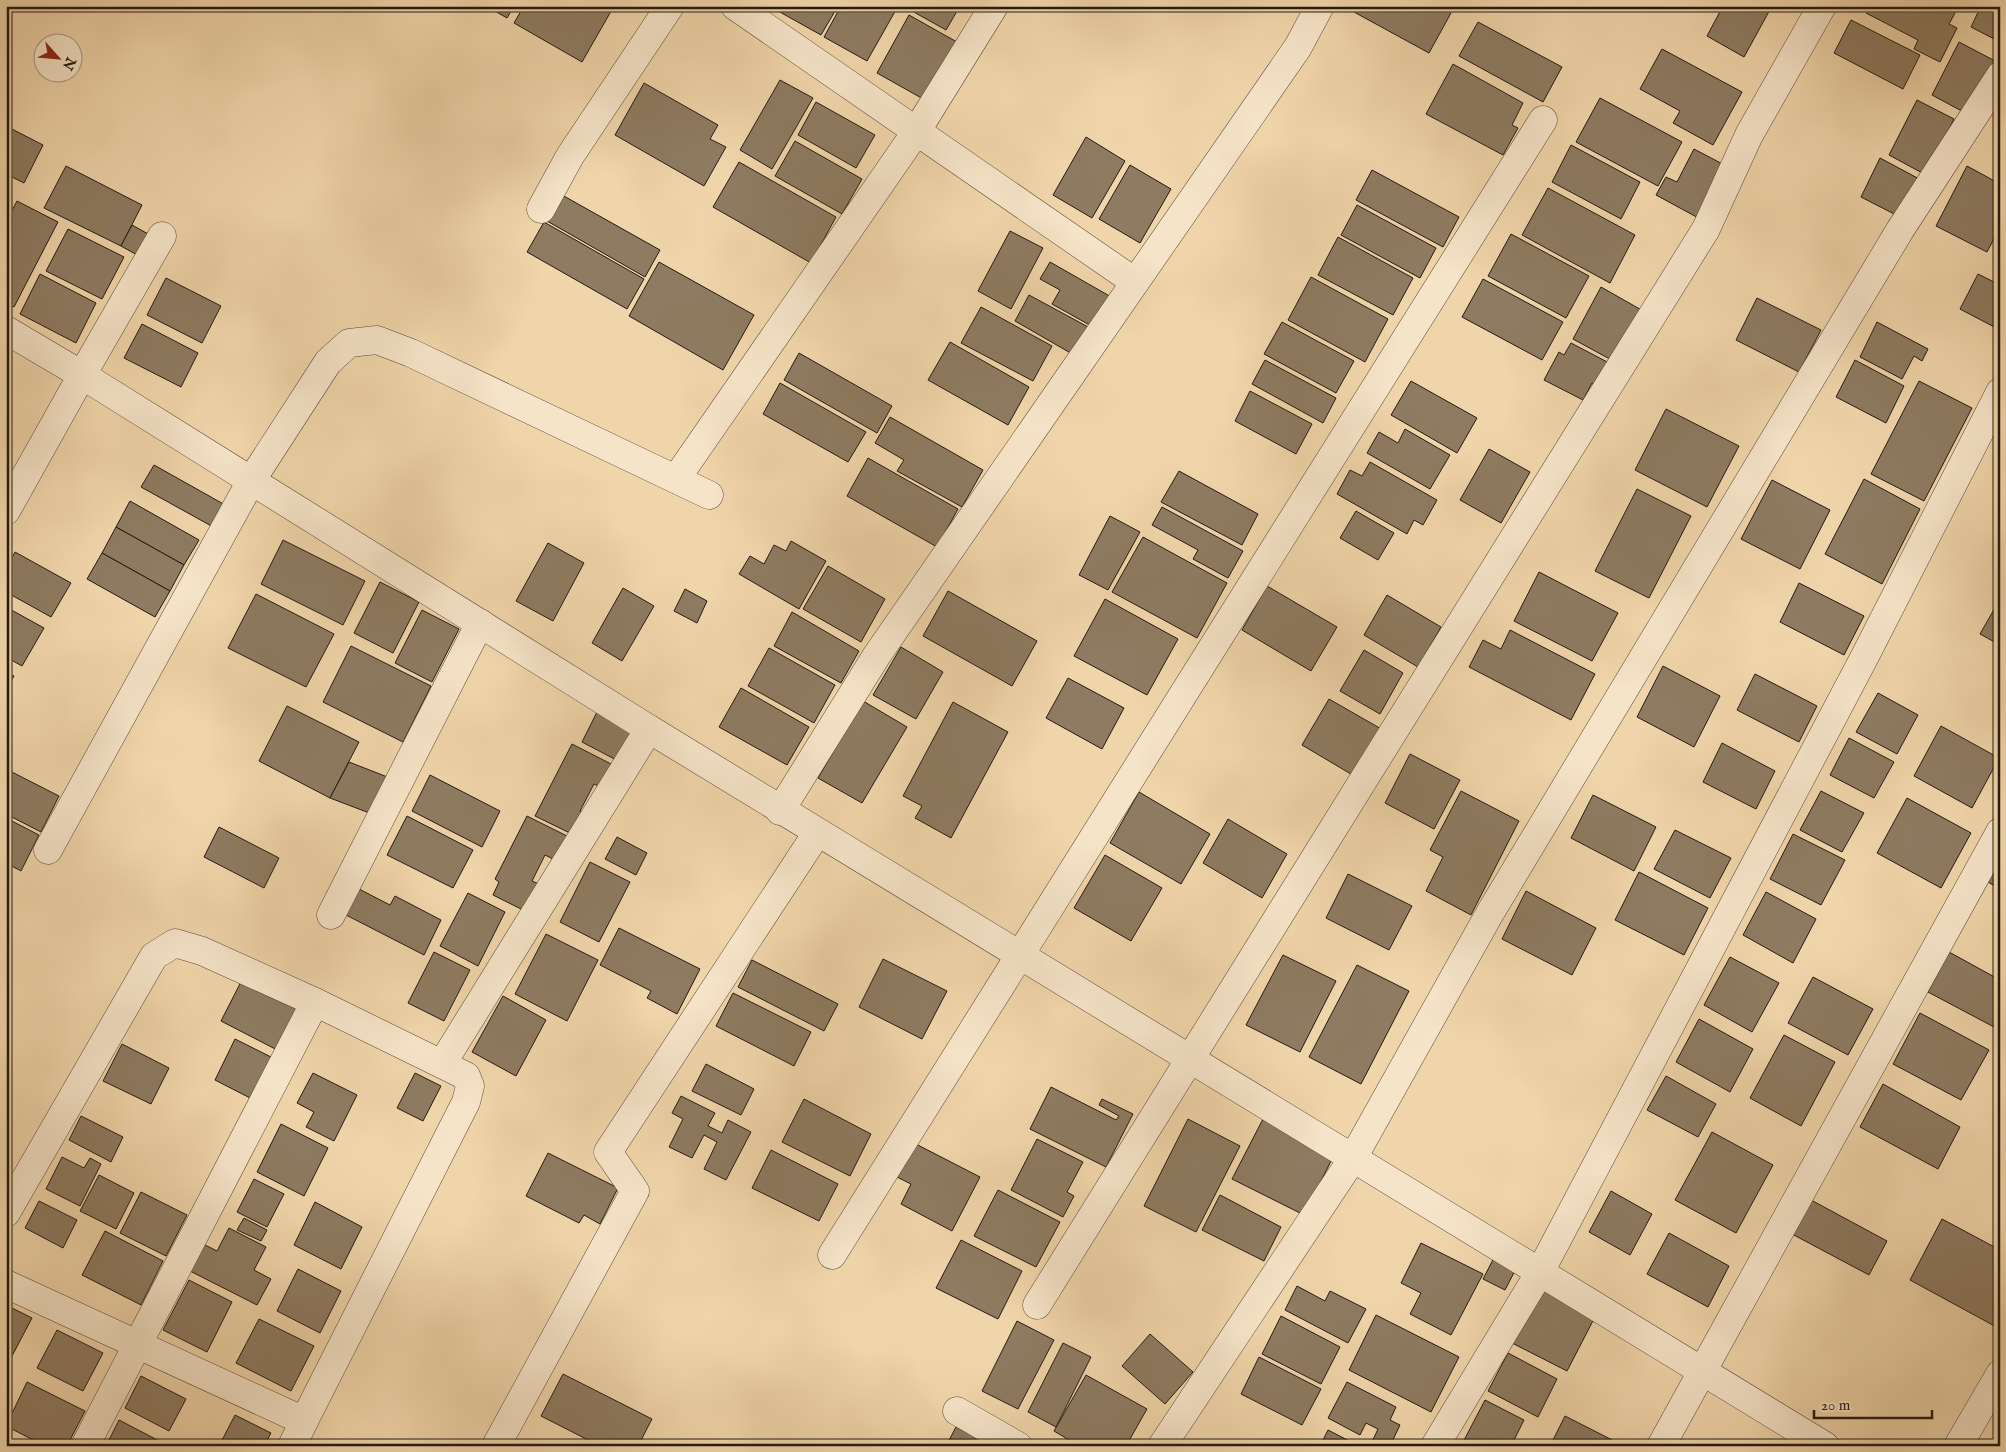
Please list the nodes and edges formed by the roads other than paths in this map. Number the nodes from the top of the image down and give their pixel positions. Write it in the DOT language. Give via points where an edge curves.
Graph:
graph roads {
  1 [pos="670,6"];
  2 [pos="735,6"];
  3 [pos="994,6"];
  4 [pos="1320,6"];
  5 [pos="1822,6"];
  6 [pos="2000,76"];
  7 [pos="1542,120"];
  8 [pos="916,132"];
  9 [pos="541,209"];
  10 [pos="162,236"];
  11 [pos="1135,282"];
  12 [pos="6,330"];
  13 [pos="82,375"];
  14 [pos="2000,392"];
  15 [pos="676,479"];
  16 [pos="251,481"];
  17 [pos="709,495"];
  18 [pos="6,511"];
  19 [pos="480,623"];
  20 [pos="649,729"];
  21 [pos="780,811"];
  22 [pos="2000,832"];
  23 [pos="817,833"];
  24 [pos="48,850"];
  25 [pos="331,916"];
  26 [pos="1020,956"];
  27 [pos="316,1002"];
  28 [pos="1189,1059"];
  29 [pos="442,1064"];
  30 [pos="1353,1158"];
  31 [pos="6,1213"];
  32 [pos="832,1255"];
  33 [pos="1540,1272"];
  34 [pos="6,1284"];
  35 [pos="1037,1305"];
  36 [pos="138,1346"];
  37 [pos="1704,1372"];
  38 [pos="2000,1374"];
  39 [pos="957,1411"];
  40 [pos="304,1421"];
  41 [pos="85,1446"];
  42 [pos="292,1446"];
  43 [pos="496,1446"];
  44 [pos="1018,1446"];
  45 [pos="1162,1446"];
  46 [pos="1436,1446"];
  47 [pos="1661,1446"];
  48 [pos="1825,1446"];
  49 [pos="1958,1446"];
  1 -- 9 [label="street" via="570,156"];
  2 -- 8 [label="street"];
  3 -- 8 [label="street"];
  4 -- 11 [label="street" via="1298,47"];
  5 -- 28 [label="street" via="1749,135 1706,229"];
  6 -- 30 [label="street" via="1900,230 1490,913"];
  7 -- 26 [label="street"];
  8 -- 11 [label="street"];
  8 -- 15 [label="street"];
  10 -- 13 [label="street"];
  11 -- 21 [label="street" via="877,655"];
  12 -- 13 [label="street"];
  13 -- 16 [label="street"];
  13 -- 18 [label="street"];
  14 -- 33 [label="street"];
  15 -- 16 [label="street" via="411,353 377,340 349,343 328,362"];
  15 -- 17 [label="street"];
  16 -- 19 [label="street"];
  16 -- 24 [label="street"];
  19 -- 20 [label="street"];
  19 -- 25 [label="street"];
  20 -- 21 [label="street"];
  20 -- 29 [label="street"];
  21 -- 23 [label="street"];
  22 -- 37 [label="street"];
  23 -- 26 [label="street"];
  23 -- 43 [label="street" via="608,1152 636,1191"];
  26 -- 28 [label="street"];
  26 -- 32 [label="street"];
  27 -- 29 [label="street"];
  27 -- 31 [label="street" via="202,951 176,943 154,956"];
  27 -- 36 [label="street"];
  28 -- 30 [label="street"];
  28 -- 35 [label="street"];
  29 -- 40 [label="street" via="466,1076 470,1086 466,1102"];
  30 -- 33 [label="street"];
  30 -- 45 [label="street"];
  33 -- 37 [label="street"];
  33 -- 46 [label="street"];
  34 -- 36 [label="street"];
  36 -- 40 [label="street"];
  36 -- 41 [label="street"];
  37 -- 47 [label="street"];
  37 -- 48 [label="street"];
  38 -- 49 [label="street"];
  39 -- 44 [label="street"];
  40 -- 42 [label="street"];
}
